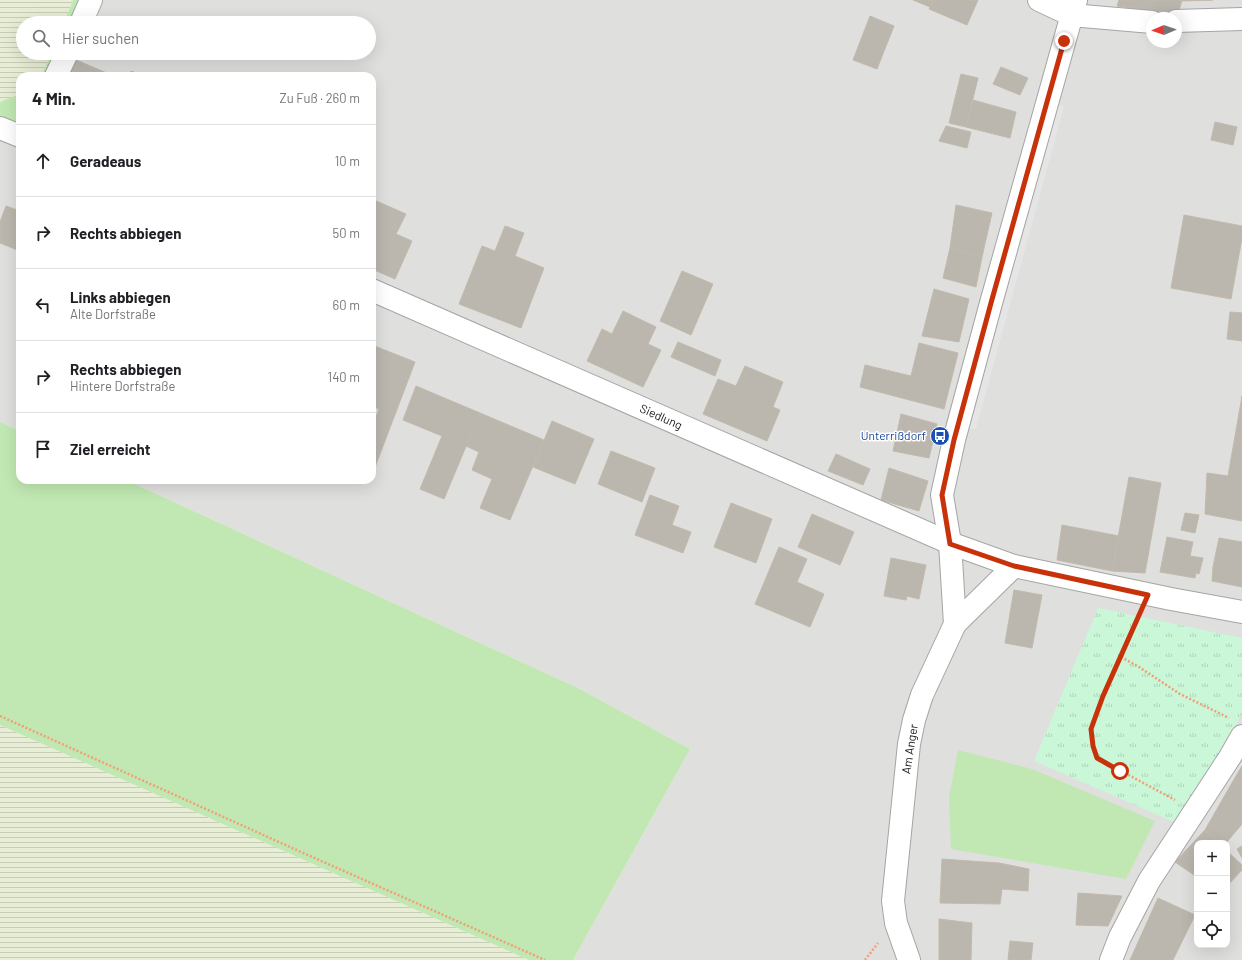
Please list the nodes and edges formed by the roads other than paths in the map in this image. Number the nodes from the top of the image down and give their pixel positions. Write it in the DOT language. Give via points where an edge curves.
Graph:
graph roads {
  1 [pos="91,0"];
  2 [pos="1039,0"];
  3 [pos="1073,7"];
  4 [pos="84,16"];
  5 [pos="1242,19"];
  6 [pos="1146,21"];
  7 [pos="1182,21"];
  8 [pos="64,60"];
  9 [pos="58,72"];
  10 [pos="0,128"];
  11 [pos="16,134"];
  12 [pos="376,292"];
  13 [pos="950,544"];
  14 [pos="1014,566"];
  15 [pos="1242,612"];
  16 [pos="956,624"];
  17 [pos="1239,729"];
  18 [pos="909,960"];
  19 [pos="1111,960"];
  1 -- 4 [label="street"];
  2 -- 3 [label="street"];
  3 -- 6 [label="street"];
  3 -- 13 [label="street, Am Anger" via="954,440 942,495"];
  5 -- 7 [label="street"];
  8 -- 9 [label="street"];
  10 -- 11 [label="street"];
  12 -- 13 [label="street, Siedlung"];
  13 -- 14 [label="street, Siedlung"];
  13 -- 16 [label="street, Am Anger"];
  14 -- 15 [label="street, Siedlung"];
  14 -- 16 [label="street"];
  16 -- 18 [label="street, Am Anger" via="922,695 909,744 893,901 896,923"];
  17 -- 19 [label="street" via="1195,810 1138,902"];
}
